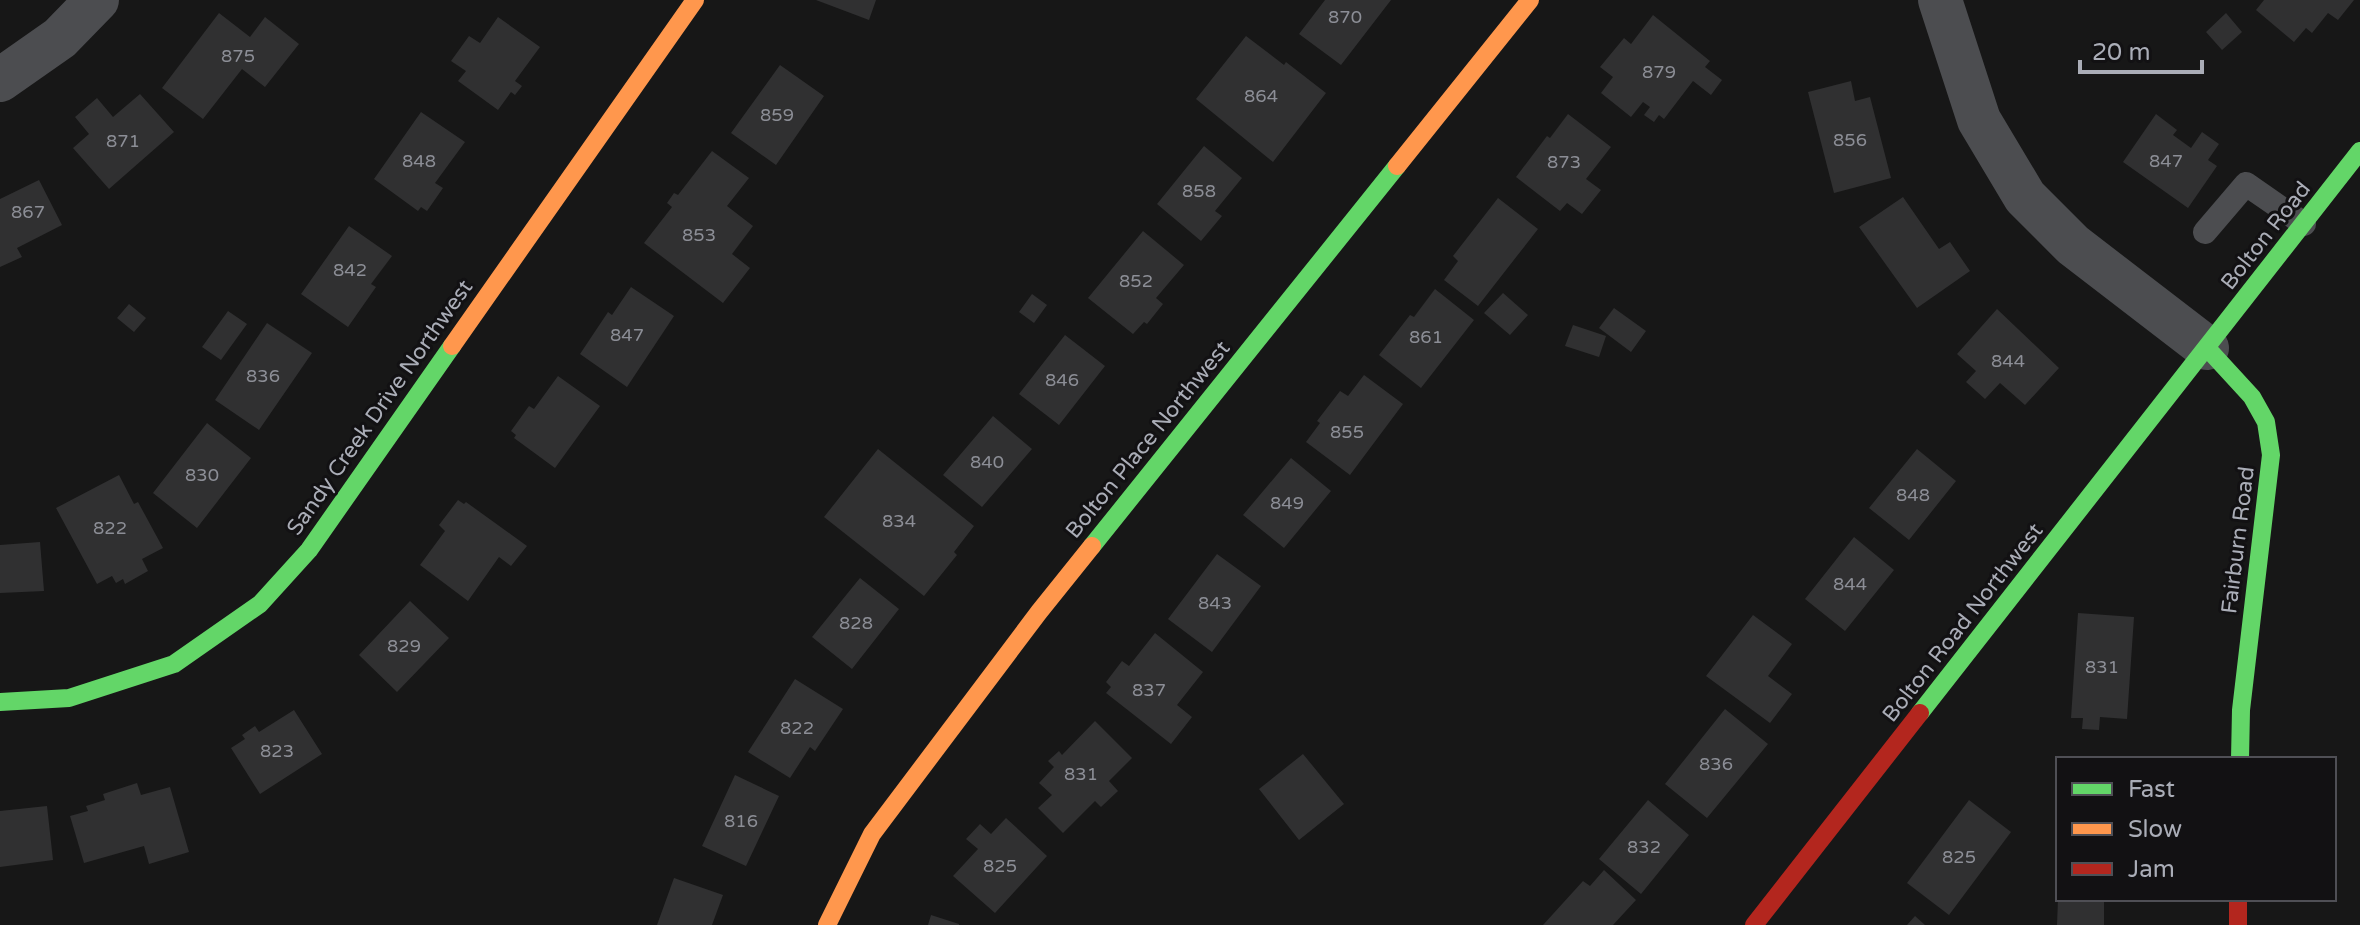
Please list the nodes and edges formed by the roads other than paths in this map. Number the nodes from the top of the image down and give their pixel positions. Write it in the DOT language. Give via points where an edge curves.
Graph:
graph roads {
  1 [pos="97,0"];
  2 [pos="695,0"];
  3 [pos="1530,0"];
  4 [pos="1940,0"];
  5 [pos="0,80"];
  6 [pos="2360,151"];
  7 [pos="2304,224"];
  8 [pos="2205,232"];
  9 [pos="2207,348"];
  10 [pos="0,702"];
  11 [pos="2240,757"];
  12 [pos="2238,901"];
  13 [pos="827,925"];
  14 [pos="1754,925"];
  15 [pos="2238,925"];
  1 -- 5 [label="street" via="60,38"];
  2 -- 10 [label="street, Sandy Creek Drive Northwest" via="309,550 260,604 174,664 69,698"];
  3 -- 13 [label="street, Bolton Place Northwest" via="1039,612 872,834"];
  4 -- 9 [label="street" via="1979,120 2025,197 2073,245"];
  6 -- 7 [label="street, Bolton Road"];
  7 -- 8 [label="lane" via="2246,184"];
  7 -- 9 [label="street, Bolton Road"];
  9 -- 11 [label="street, Fairburn Road" via="2252,397 2266,422 2271,455"];
  9 -- 14 [label="street, Bolton Road Northwest"];
  12 -- 15 [label="street"];
}
